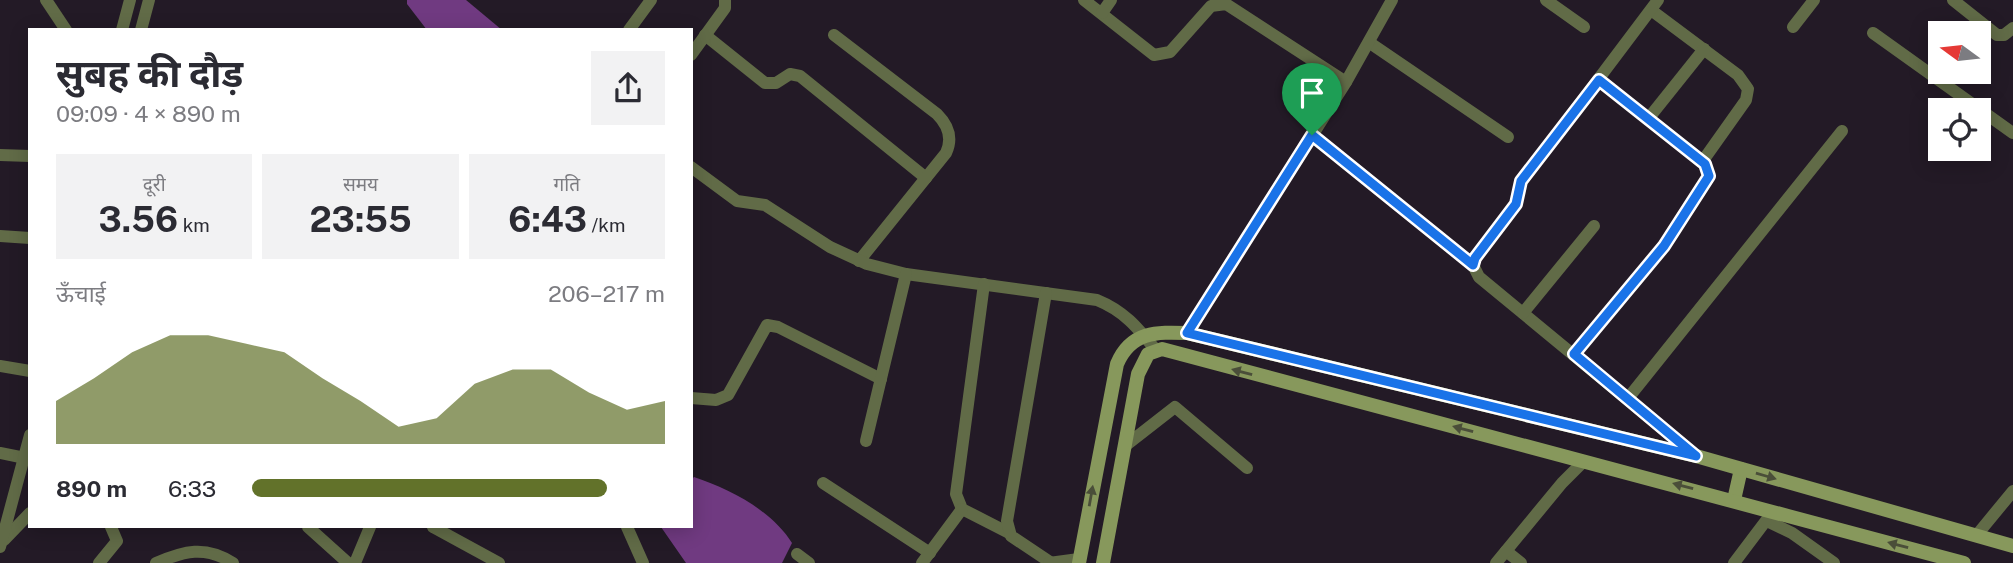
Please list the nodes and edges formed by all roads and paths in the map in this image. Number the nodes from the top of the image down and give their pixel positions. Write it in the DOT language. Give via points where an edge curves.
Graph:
graph roads {
  1 [pos="46,0"];
  2 [pos="130,0"];
  3 [pos="149,0"];
  4 [pos="651,0"];
  5 [pos="724,0"];
  6 [pos="1084,0"];
  7 [pos="1111,0"];
  8 [pos="1391,0"];
  9 [pos="1546,0"];
  10 [pos="1814,0"];
  11 [pos="1952,0"];
  12 [pos="1655,5"];
  13 [pos="1102,13"];
  14 [pos="1584,27"];
  15 [pos="1793,27"];
  16 [pos="65,28"];
  17 [pos="123,28"];
  18 [pos="142,28"];
  19 [pos="630,28"];
  20 [pos="2013,28"];
  21 [pos="1873,33"];
  22 [pos="705,35"];
  23 [pos="834,35"];
  24 [pos="1370,43"];
  25 [pos="1704,49"];
  26 [pos="693,52"];
  27 [pos="1599,80"];
  28 [pos="1346,82"];
  29 [pos="1648,119"];
  30 [pos="1842,131"];
  31 [pos="2013,133"];
  32 [pos="1312,135"];
  33 [pos="1508,137"];
  34 [pos="0,155"];
  35 [pos="28,156"];
  36 [pos="1702,162"];
  37 [pos="693,168"];
  38 [pos="926,178"];
  39 [pos="1594,226"];
  40 [pos="0,236"];
  41 [pos="28,238"];
  42 [pos="859,261"];
  43 [pos="1473,265"];
  44 [pos="906,274"];
  45 [pos="984,284"];
  46 [pos="1046,293"];
  47 [pos="1523,313"];
  48 [pos="1187,333"];
  49 [pos="1144,335"];
  50 [pos="1155,349"];
  51 [pos="1574,354"];
  52 [pos="0,366"];
  53 [pos="28,371"];
  54 [pos="881,379"];
  55 [pos="1629,397"];
  56 [pos="693,398"];
  57 [pos="866,441"];
  58 [pos="28,444"];
  59 [pos="1125,446"];
  60 [pos="0,453"];
  61 [pos="1696,456"];
  62 [pos="25,457"];
  63 [pos="1584,460"];
  64 [pos="1247,468"];
  65 [pos="1741,469"];
  66 [pos="823,483"];
  67 [pos="2013,491"];
  68 [pos="1734,500"];
  69 [pos="962,509"];
  70 [pos="28,515"];
  71 [pos="1770,515"];
  72 [pos="111,528"];
  73 [pos="309,528"];
  74 [pos="370,528"];
  75 [pos="435,528"];
  76 [pos="627,528"];
  77 [pos="1009,533"];
  78 [pos="1976,536"];
  79 [pos="1,545"];
  80 [pos="2013,546"];
  81 [pos="1506,551"];
  82 [pos="797,554"];
  83 [pos="926,558"];
  84 [pos="1079,561"];
  85 [pos="1050,562"];
  86 [pos="99,563"];
  87 [pos="156,563"];
  88 [pos="233,563"];
  89 [pos="348,563"];
  90 [pos="355,563"];
  91 [pos="499,563"];
  92 [pos="643,563"];
  93 [pos="809,563"];
  94 [pos="1103,563"];
  95 [pos="1496,563"];
  96 [pos="1521,563"];
  97 [pos="1734,563"];
  98 [pos="1833,563"];
  99 [pos="1964,563"];
  1 -- 16 [label="street"];
  2 -- 17 [label="street"];
  3 -- 18 [label="street"];
  4 -- 19 [label="street"];
  5 -- 22 [label="street" via="725,8"];
  6 -- 13 [label="street"];
  7 -- 13 [label="street"];
  8 -- 24 [label="street"];
  9 -- 14 [label="street"];
  10 -- 15 [label="street"];
  11 -- 20 [label="street" via="1997,35"];
  12 -- 25 [label="street"];
  12 -- 27 [label="street"];
  13 -- 28 [label="street" via="1147,52 1163,56 1211,6 1226,4"];
  21 -- 31 [label="street"];
  22 -- 26 [label="street"];
  22 -- 38 [label="street" via="765,83 776,83 790,74 800,76"];
  23 -- 38 [label="street" via="944,121 949,147"];
  24 -- 28 [label="street"];
  24 -- 33 [label="street"];
  25 -- 29 [label="street"];
  25 -- 36 [label="street" via="1744,80 1748,89 1746,100"];
  27 -- 29 [label="street"];
  27 -- 43 [label="street" via="1521,181 1516,204"];
  28 -- 32 [label="street"];
  29 -- 36 [label="street"];
  30 -- 55 [label="street"];
  32 -- 43 [label="street"];
  32 -- 48 [label="street"];
  34 -- 35 [label="street"];
  36 -- 51 [label="street" via="1709,176 1695,201 1664,246"];
  37 -- 42 [label="street" via="737,201 765,205"];
  38 -- 42 [label="street"];
  39 -- 47 [label="street"];
  40 -- 41 [label="street"];
  42 -- 44 [label="street"];
  43 -- 47 [label="street" via="1479,277"];
  44 -- 45 [label="street"];
  44 -- 54 [label="street"];
  45 -- 46 [label="street"];
  45 -- 69 [label="street" via="956,494"];
  46 -- 49 [label="street" via="1097,300 1133,320"];
  46 -- 77 [label="street" via="1007,522"];
  47 -- 51 [label="street"];
  48 -- 49 [label="main road"];
  48 -- 61 [label="main road"];
  49 -- 50 [label="street"];
  84 -- 49 [label="main road, one-way" via="1118,364 1127,346"];
  50 -- 59 [label="main road" via="1143,359 1138,374"];
  63 -- 50 [label="main road, one-way"];
  51 -- 55 [label="street"];
  52 -- 53 [label="street"];
  54 -- 56 [label="street" via="767,325 727,396"];
  54 -- 57 [label="street"];
  55 -- 61 [label="street"];
  58 -- 62 [label="street"];
  59 -- 64 [label="street" via="1175,407"];
  59 -- 94 [label="main road"];
  60 -- 62 [label="street"];
  61 -- 65 [label="main road"];
  62 -- 79 [label="street"];
  68 -- 63 [label="main road, one-way"];
  63 -- 81 [label="street"];
  65 -- 68 [label="main road"];
  65 -- 78 [label="main road, one-way"];
  66 -- 83 [label="street"];
  67 -- 78 [label="street"];
  68 -- 71 [label="main road"];
  69 -- 77 [label="street"];
  69 -- 83 [label="street"];
  70 -- 79 [label="street"];
  71 -- 97 [label="street"];
  71 -- 98 [label="street"];
  99 -- 71 [label="main road, one-way"];
  72 -- 86 [label="street" via="117,541"];
  73 -- 89 [label="street"];
  74 -- 90 [label="street"];
  75 -- 91 [label="street"];
  76 -- 92 [label="street"];
  77 -- 85 [label="street"];
  78 -- 80 [label="main road"];
  81 -- 95 [label="street"];
  81 -- 96 [label="street"];
  82 -- 93 [label="street"];
  84 -- 85 [label="street"];
  87 -- 88 [label="street" via="197,550"];
}
